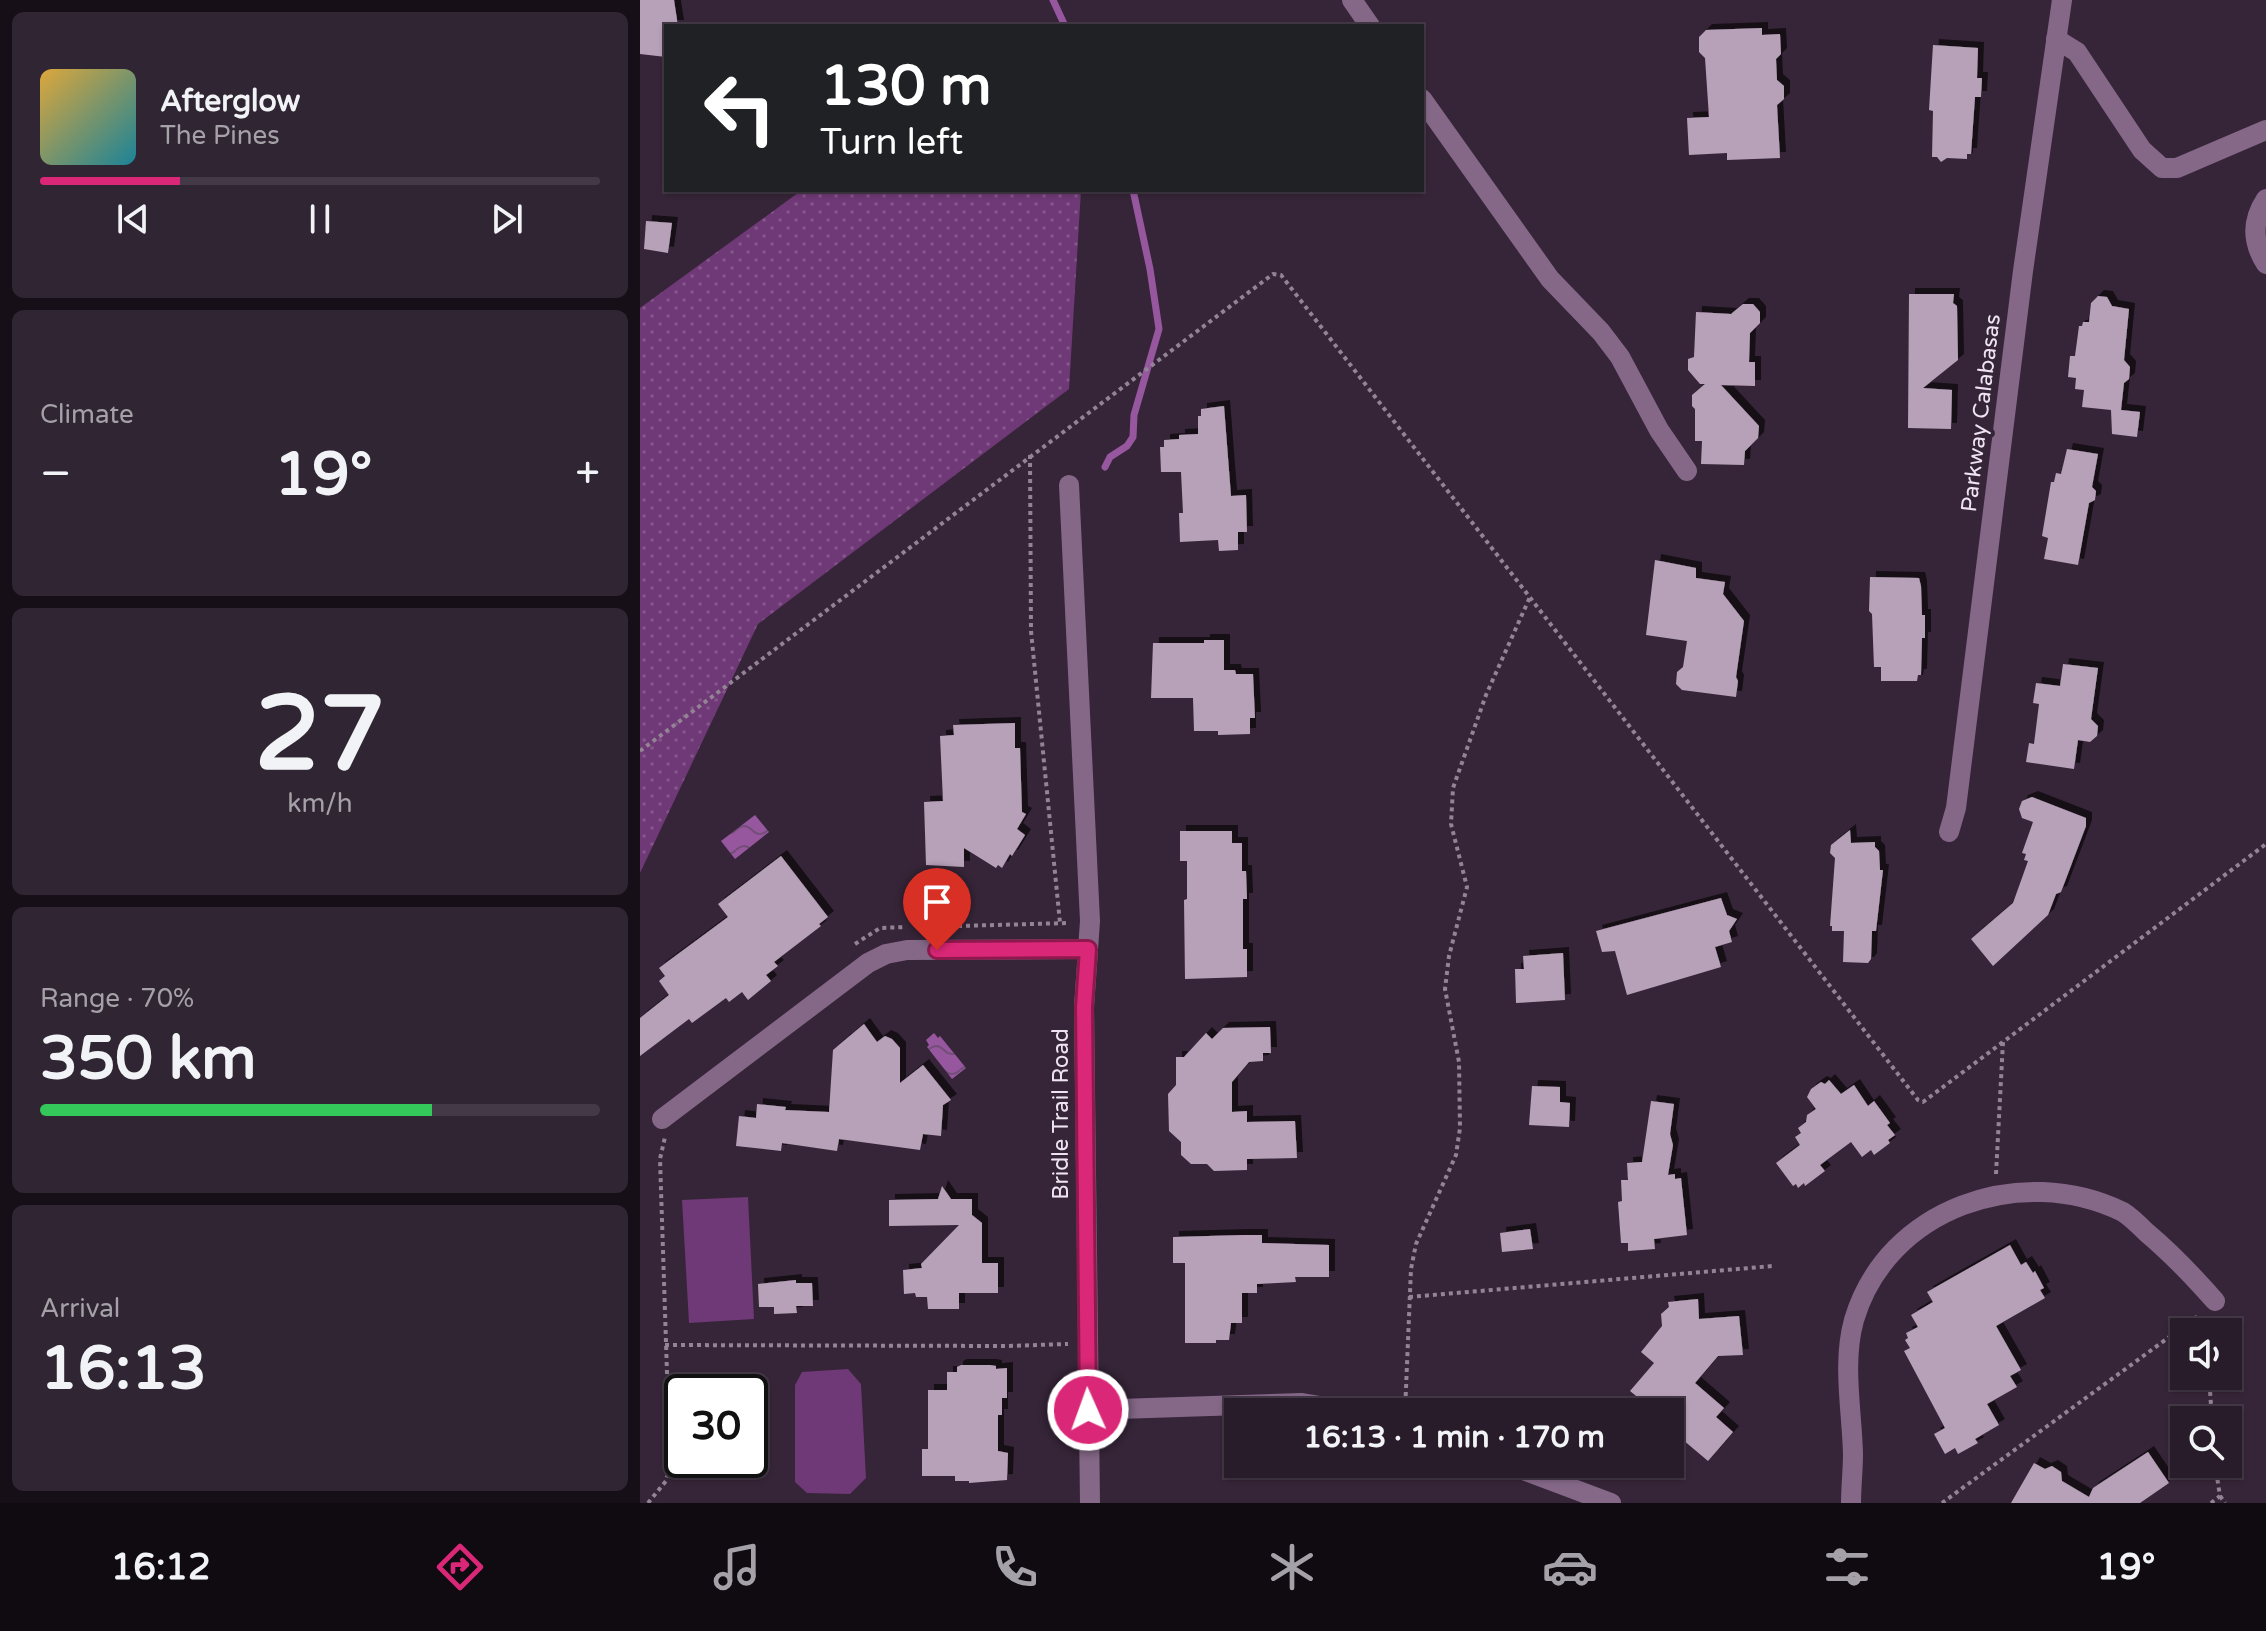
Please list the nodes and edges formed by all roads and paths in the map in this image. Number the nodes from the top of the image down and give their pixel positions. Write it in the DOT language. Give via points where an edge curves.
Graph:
graph roads {
  1 [pos="1352,0"];
  2 [pos="2062,0"];
  3 [pos="1369,24"];
  4 [pos="2056,39"];
  5 [pos="1424,102"];
  6 [pos="2266,130"];
  7 [pos="2266,199"];
  8 [pos="2266,264"];
  9 [pos="1030,455"];
  10 [pos="1687,471"];
  11 [pos="1069,485"];
  12 [pos="1530,597"];
  13 [pos="640,751"];
  14 [pos="1949,832"];
  15 [pos="2266,844"];
  16 [pos="1090,921"];
  17 [pos="1060,924"];
  18 [pos="954,926"];
  19 [pos="909,927"];
  20 [pos="852,946"];
  21 [pos="1088,949"];
  22 [pos="2003,1042"];
  23 [pos="662,1119"];
  24 [pos="1995,1196"];
  25 [pos="1773,1266"];
  26 [pos="1409,1297"];
  27 [pos="2215,1301"];
  28 [pos="2195,1318"];
  29 [pos="2170,1336"];
  30 [pos="1086,1343"];
  31 [pos="665,1345"];
  32 [pos="1405,1398"];
  33 [pos="1224,1406"];
  34 [pos="1088,1410"];
  35 [pos="1544,1478"];
  36 [pos="2217,1478"];
  37 [pos="2220,1496"];
  38 [pos="648,1503"];
  39 [pos="1090,1503"];
  40 [pos="1611,1503"];
  41 [pos="1851,1503"];
  42 [pos="1942,1503"];
  43 [pos="2211,1503"];
  44 [pos="2225,1503"];
  1 -- 3 [label="street"];
  2 -- 4 [label="street, Parkway Calabasas"];
  4 -- 6 [label="street" via="2077,52 2142,150 2162,168 2177,168"];
  4 -- 14 [label="street, Parkway Calabasas"];
  5 -- 10 [label="street" via="1550,279 1620,357"];
  7 -- 8 [label="street" via="2254,231"];
  9 -- 12 [label="path" via="1273,274 1281,275"];
  9 -- 13 [label="path"];
  9 -- 17 [label="path" via="1031,631"];
  11 -- 16 [label="street, Bridle Trail Road"];
  12 -- 22 [label="path" via="1918,1100 1923,1102"];
  12 -- 26 [label="path" via="1486,695 1453,788 1451,824 1467,887 1445,989 1459,1062 1460,1128 1456,1155 1416,1244"];
  15 -- 22 [label="path"];
  16 -- 17 [label="path"];
  16 -- 21 [label="street, Bridle Trail Road"];
  17 -- 18 [label="path"];
  19 -- 20 [label="path" via="880,928"];
  21 -- 23 [label="street" via="886,954"];
  21 -- 30 [label="street, Bridle Trail Road"];
  22 -- 24 [label="path"];
  23 -- 31 [label="path"];
  24 -- 27 [label="street" via="2043,1190 2125,1213 2183,1264"];
  24 -- 41 [label="street" via="1951,1208 1915,1230 1867,1285 1853,1323 1848,1368"];
  25 -- 26 [label="path"];
  26 -- 32 [label="path"];
  27 -- 28 [label="path"];
  29 -- 42 [label="path"];
  30 -- 31 [label="path"];
  30 -- 34 [label="street, Bridle Trail Road"];
  31 -- 38 [label="path" via="670,1465 666,1481"];
  33 -- 34 [label="street"];
  34 -- 39 [label="street, Bridle Trail Road"];
  35 -- 40 [label="street"];
  36 -- 37 [label="path"];
  37 -- 43 [label="path"];
  37 -- 44 [label="path"];
}
